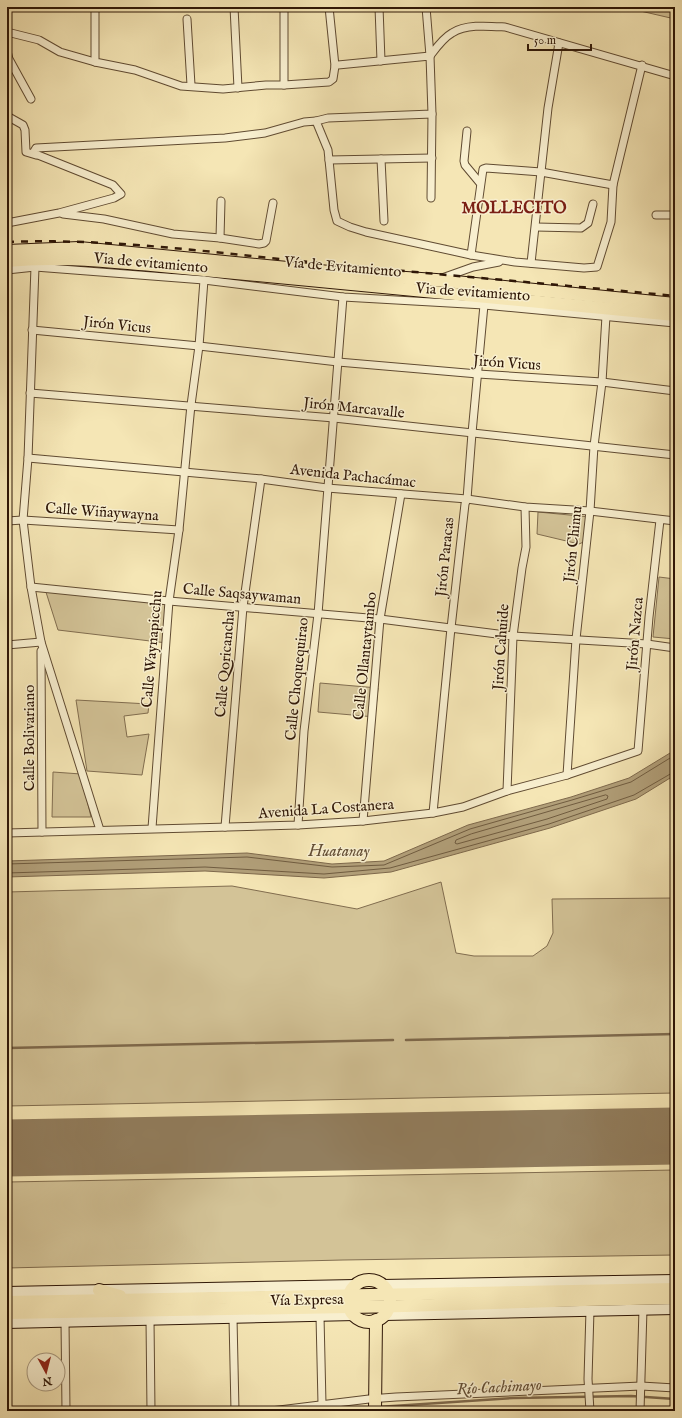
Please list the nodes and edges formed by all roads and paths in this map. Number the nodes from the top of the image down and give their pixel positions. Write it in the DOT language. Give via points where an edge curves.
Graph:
graph roads {
  1 [pos="95,7"];
  2 [pos="234,7"];
  3 [pos="284,7"];
  4 [pos="329,7"];
  5 [pos="379,7"];
  6 [pos="426,7"];
  7 [pos="187,19"];
  8 [pos="7,32"];
  9 [pos="559,42"];
  10 [pos="7,51"];
  11 [pos="430,56"];
  12 [pos="381,61"];
  13 [pos="95,62"];
  14 [pos="642,65"];
  15 [pos="335,66"];
  16 [pos="675,76"];
  17 [pos="191,85"];
  18 [pos="284,85"];
  19 [pos="238,88"];
  20 [pos="31,99"];
  21 [pos="432,114"];
  22 [pos="7,116"];
  23 [pos="316,121"];
  24 [pos="467,131"];
  25 [pos="38,156"];
  26 [pos="432,158"];
  27 [pos="381,159"];
  28 [pos="329,160"];
  29 [pos="541,172"];
  30 [pos="480,183"];
  31 [pos="613,185"];
  32 [pos="431,198"];
  33 [pos="221,201"];
  34 [pos="273,204"];
  35 [pos="593,204"];
  36 [pos="59,213"];
  37 [pos="656,215"];
  38 [pos="675,215"];
  39 [pos="384,221"];
  40 [pos="7,223"];
  41 [pos="536,227"];
  42 [pos="220,238"];
  43 [pos="7,250"];
  44 [pos="471,255"];
  45 [pos="7,261"];
  46 [pos="515,262"];
  47 [pos="531,263"];
  48 [pos="35,267"];
  49 [pos="7,270"];
  50 [pos="204,280"];
  51 [pos="436,280"];
  52 [pos="343,297"];
  53 [pos="675,304"];
  54 [pos="484,305"];
  55 [pos="675,315"];
  56 [pos="606,316"];
  57 [pos="675,323"];
  58 [pos="32,330"];
  59 [pos="199,346"];
  60 [pos="338,362"];
  61 [pos="478,374"];
  62 [pos="602,382"];
  63 [pos="675,391"];
  64 [pos="30,392"];
  65 [pos="191,405"];
  66 [pos="334,418"];
  67 [pos="472,433"];
  68 [pos="594,446"];
  69 [pos="675,455"];
  70 [pos="28,458"];
  71 [pos="184,472"];
  72 [pos="261,479"];
  73 [pos="327,488"];
  74 [pos="401,494"];
  75 [pos="467,499"];
  76 [pos="525,507"];
  77 [pos="590,511"];
  78 [pos="24,520"];
  79 [pos="660,520"];
  80 [pos="7,521"];
  81 [pos="675,521"];
  82 [pos="179,530"];
  83 [pos="31,587"];
  84 [pos="169,601"];
  85 [pos="243,607"];
  86 [pos="318,614"];
  87 [pos="380,619"];
  88 [pos="451,628"];
  89 [pos="513,636"];
  90 [pos="576,639"];
  91 [pos="41,642"];
  92 [pos="7,644"];
  93 [pos="647,644"];
  94 [pos="675,648"];
  95 [pos="638,751"];
  96 [pos="567,775"];
  97 [pos="507,790"];
  98 [pos="433,813"];
  99 [pos="363,821"];
  100 [pos="298,825"];
  101 [pos="225,827"];
  102 [pos="152,828"];
  103 [pos="100,830"];
  104 [pos="42,832"];
  105 [pos="7,833"];
  106 [pos="675,1280"];
  107 [pos="675,1289"];
  108 [pos="99,1290"];
  109 [pos="7,1292"];
  110 [pos="675,1298"];
  111 [pos="352,1301"];
  112 [pos="7,1302"];
  113 [pos="135,1305"];
  114 [pos="381,1307"];
  115 [pos="643,1309"];
  116 [pos="675,1309"];
  117 [pos="590,1310"];
  118 [pos="7,1313"];
  119 [pos="320,1316"];
  120 [pos="233,1318"];
  121 [pos="150,1320"];
  122 [pos="65,1321"];
  123 [pos="100,1321"];
  124 [pos="7,1323"];
  125 [pos="675,1388"];
  126 [pos="641,1390"];
  127 [pos="589,1394"];
  128 [pos="322,1404"];
  129 [pos="372,1404"];
  130 [pos="66,1411"];
  131 [pos="150,1411"];
  132 [pos="235,1411"];
  133 [pos="271,1411"];
  134 [pos="590,1411"];
  135 [pos="640,1411"];
  1 -- 13 [label="street"];
  2 -- 19 [label="street"];
  3 -- 18 [label="street"];
  4 -- 15 [label="street"];
  5 -- 12 [label="street"];
  6 -- 11 [label="street"];
  7 -- 17 [label="street"];
  8 -- 13 [label="street" via="39,40 60,52"];
  9 -- 11 [label="street" via="504,27 462,29 451,33"];
  9 -- 14 [label="street"];
  9 -- 29 [label="street"];
  10 -- 20 [label="street"];
  11 -- 12 [label="street"];
  11 -- 21 [label="street"];
  12 -- 15 [label="street"];
  13 -- 17 [label="street" via="135,70 181,86"];
  14 -- 16 [label="street"];
  14 -- 31 [label="street"];
  15 -- 18 [label="street" via="333,79 329,82"];
  17 -- 19 [label="street"];
  18 -- 19 [label="street"];
  21 -- 23 [label="street" via="328,118"];
  21 -- 26 [label="street"];
  22 -- 25 [label="street" via="23,124 26,152"];
  23 -- 25 [label="street" via="265,133 225,138 36,148 33,153"];
  23 -- 28 [label="street" via="328,150"];
  24 -- 30 [label="street" via="465,165"];
  25 -- 36 [label="street" via="113,185 121,194"];
  26 -- 27 [label="street"];
  26 -- 32 [label="street"];
  27 -- 28 [label="street"];
  27 -- 39 [label="street"];
  28 -- 44 [label="street" via="337,221 366,232"];
  29 -- 30 [label="street" via="486,168 481,172"];
  29 -- 31 [label="street"];
  29 -- 41 [label="street"];
  30 -- 44 [label="street"];
  31 -- 47 [label="street" via="611,222 597,267"];
  33 -- 42 [label="street"];
  34 -- 42 [label="street" via="264,243"];
  35 -- 41 [label="street" via="588,223 581,228"];
  36 -- 40 [label="street"];
  36 -- 42 [label="street" via="104,219 173,234"];
  37 -- 38 [label="street"];
  41 -- 47 [label="street"];
  43 -- 51 [label="main road, Vía de Evitamiento" via="79,248"];
  44 -- 46 [label="street"];
  45 -- 55 [label="main road, Vía de Evitamiento" via="77,260 151,264"];
  46 -- 47 [label="street"];
  46 -- 51 [label="street" via="486,263"];
  48 -- 49 [label="street, Via de evitamiento"];
  48 -- 50 [label="street, Via de evitamiento"];
  48 -- 58 [label="street"];
  50 -- 52 [label="street, Via de evitamiento"];
  50 -- 59 [label="street"];
  51 -- 53 [label="main road, Vía de Evitamiento"];
  52 -- 54 [label="street, Via de evitamiento"];
  52 -- 60 [label="street"];
  54 -- 56 [label="street, Via de evitamiento"];
  54 -- 61 [label="street, Jirón Paracas"];
  56 -- 57 [label="street, Via de evitamiento"];
  56 -- 62 [label="street, Jirón Chimu"];
  58 -- 59 [label="street, Jirón Vicus"];
  58 -- 64 [label="street"];
  59 -- 60 [label="street, Jirón Vicus"];
  59 -- 65 [label="street"];
  60 -- 61 [label="street, Jirón Vicus"];
  60 -- 66 [label="street"];
  61 -- 62 [label="street, Jirón Vicus"];
  61 -- 67 [label="street, Jirón Paracas"];
  62 -- 63 [label="street, Jirón Vicus"];
  62 -- 68 [label="street, Jirón Chimu"];
  64 -- 65 [label="street, Jirón Marcavalle"];
  64 -- 70 [label="street"];
  65 -- 66 [label="street, Jirón Marcavalle"];
  65 -- 71 [label="street"];
  66 -- 67 [label="street, Jirón Marcavalle"];
  66 -- 73 [label="street"];
  67 -- 68 [label="street, Jirón Marcavalle"];
  67 -- 75 [label="street, Jirón Paracas"];
  68 -- 69 [label="street, Jirón Marcavalle"];
  68 -- 77 [label="street, Jirón Chimu"];
  70 -- 71 [label="street, Avenida Pachacámac"];
  70 -- 78 [label="street"];
  71 -- 72 [label="street, Avenida Pachacámac"];
  71 -- 82 [label="street, Calle Waynapicchu"];
  72 -- 73 [label="street, Avenida Pachacámac"];
  72 -- 85 [label="street, Calle Qoricancha"];
  73 -- 74 [label="street, Avenida Pachacámac"];
  73 -- 86 [label="street, Calle Choquequirao"];
  74 -- 75 [label="street, Avenida Pachacámac"];
  74 -- 87 [label="street, Calle Ollantaytambo"];
  75 -- 76 [label="street, Avenida Pachacámac"];
  75 -- 88 [label="street, Jirón Paracas" via="464,504"];
  76 -- 77 [label="street, Avenida Pachacámac"];
  76 -- 89 [label="street, Jirón Cahuide" via="526,547"];
  77 -- 79 [label="street, Avenida Pachacámac"];
  77 -- 90 [label="street, Jirón Chimu"];
  78 -- 80 [label="street, Calle Wiñaywayna"];
  78 -- 82 [label="street, Calle Wiñaywayna"];
  78 -- 83 [label="street"];
  79 -- 81 [label="street, Avenida Pachacámac"];
  79 -- 93 [label="street, Jirón Nazca"];
  82 -- 84 [label="street, Calle Waynapicchu"];
  83 -- 84 [label="street, Calle Saqsaywaman"];
  83 -- 91 [label="street"];
  84 -- 85 [label="street, Calle Saqsaywaman"];
  84 -- 102 [label="street, Calle Waynapicchu"];
  85 -- 86 [label="street, Calle Saqsaywaman"];
  85 -- 101 [label="street, Calle Qoricancha"];
  86 -- 87 [label="street, Calle Saqsaywaman"];
  86 -- 100 [label="street, Calle Choquequirao" via="304,732"];
  87 -- 88 [label="street, Calle Saqsaywaman"];
  87 -- 99 [label="street, Calle Ollantaytambo"];
  88 -- 89 [label="street, Calle Saqsaywaman"];
  88 -- 98 [label="street, Jirón Paracas"];
  89 -- 90 [label="street, Calle Saqsaywaman"];
  89 -- 97 [label="street, Jirón Cahuide"];
  90 -- 93 [label="street, Calle Saqsaywaman"];
  90 -- 96 [label="street, Jirón Chimu"];
  91 -- 92 [label="street"];
  91 -- 103 [label="street"];
  91 -- 104 [label="street, Calle Bolivariano"];
  93 -- 94 [label="street, Calle Saqsaywaman"];
  93 -- 95 [label="street, Jirón Nazca"];
  95 -- 96 [label="street, Avenida La Costanera"];
  96 -- 97 [label="street, Avenida La Costanera"];
  97 -- 98 [label="street, Avenida La Costanera" via="463,807"];
  98 -- 99 [label="street, Avenida La Costanera"];
  99 -- 100 [label="street, Avenida La Costanera"];
  100 -- 101 [label="street, Avenida La Costanera"];
  101 -- 102 [label="street, Avenida La Costanera"];
  102 -- 103 [label="street, Avenida La Costanera"];
  103 -- 104 [label="street, Avenida La Costanera"];
  104 -- 105 [label="street, Avenida La Costanera"];
  106 -- 114 [label="main road, Vía Expresa"];
  107 -- 114 [label="main road, Vía Expresa"];
  108 -- 109 [label="main road, Vía Expresa"];
  108 -- 111 [label="main road, Vía Expresa"];
  108 -- 113 [label="main road"];
  110 -- 114 [label="main road, Vía Expresa"];
  111 -- 113 [label="main road, Vía Expresa"];
  111 -- 114 [label="main road, Vía Expresa"];
  111 -- 114 [label="main road, Vía Expresa" via="360,1320"];
  111 -- 119 [label="main road, Vía Expresa"];
  112 -- 113 [label="main road, Vía Expresa"];
  113 -- 118 [label="main road, Vía Expresa"];
  113 -- 123 [label="main road"];
  114 -- 117 [label="main road, Vía Expresa"];
  114 -- 129 [label="main road"];
  115 -- 116 [label="main road, Vía Expresa"];
  115 -- 117 [label="main road, Vía Expresa"];
  115 -- 126 [label="street"];
  117 -- 127 [label="street"];
  119 -- 120 [label="main road, Vía Expresa"];
  119 -- 128 [label="street"];
  120 -- 121 [label="main road, Vía Expresa"];
  120 -- 132 [label="street"];
  121 -- 123 [label="main road, Vía Expresa"];
  121 -- 131 [label="street"];
  122 -- 123 [label="main road, Vía Expresa"];
  122 -- 124 [label="main road, Vía Expresa"];
  122 -- 130 [label="street"];
  125 -- 126 [label="street"];
  126 -- 127 [label="street"];
  126 -- 135 [label="street"];
  127 -- 129 [label="street"];
  127 -- 134 [label="street"];
  128 -- 129 [label="street"];
  128 -- 133 [label="street"];
}
